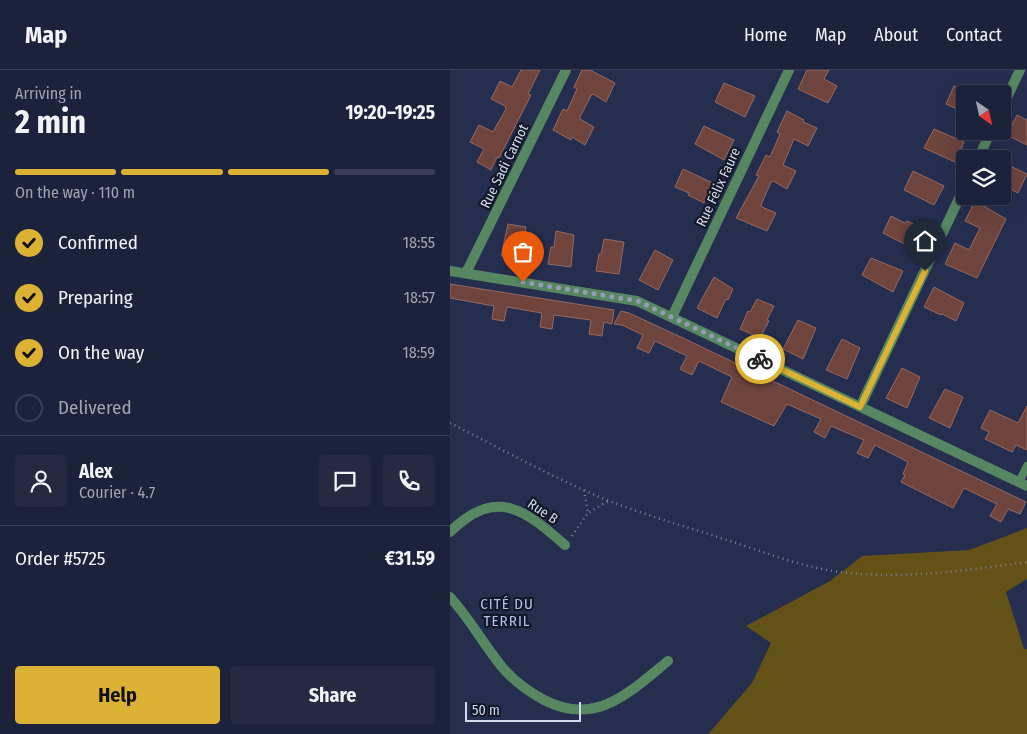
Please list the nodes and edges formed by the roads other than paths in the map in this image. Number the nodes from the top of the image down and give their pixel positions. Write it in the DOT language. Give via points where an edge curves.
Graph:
graph roads {
  1 [pos="566,70"];
  2 [pos="789,70"];
  3 [pos="1020,70"];
  4 [pos="1011,89"];
  5 [pos="956,205"];
  6 [pos="450,271"];
  7 [pos="466,274"];
  8 [pos="672,317"];
  9 [pos="860,407"];
  10 [pos="1027,466"];
  11 [pos="1023,484"];
  12 [pos="450,532"];
  13 [pos="565,545"];
  14 [pos="450,597"];
  15 [pos="668,661"];
  1 -- 7 [label="street, Rue Sadi Carnot"];
  2 -- 8 [label="street, Rue Félix Faure"];
  3 -- 4 [label="street"];
  5 -- 9 [label="street"];
  6 -- 7 [label="street"];
  7 -- 8 [label="street" via="629,298"];
  8 -- 9 [label="street"];
  9 -- 11 [label="street"];
  10 -- 11 [label="lane"];
  12 -- 13 [label="street, Rue B" via="469,516 489,508 509,507 528,515"];
  14 -- 15 [label="street" via="503,668 539,698 559,707 580,710 609,704 628,694"];
}
